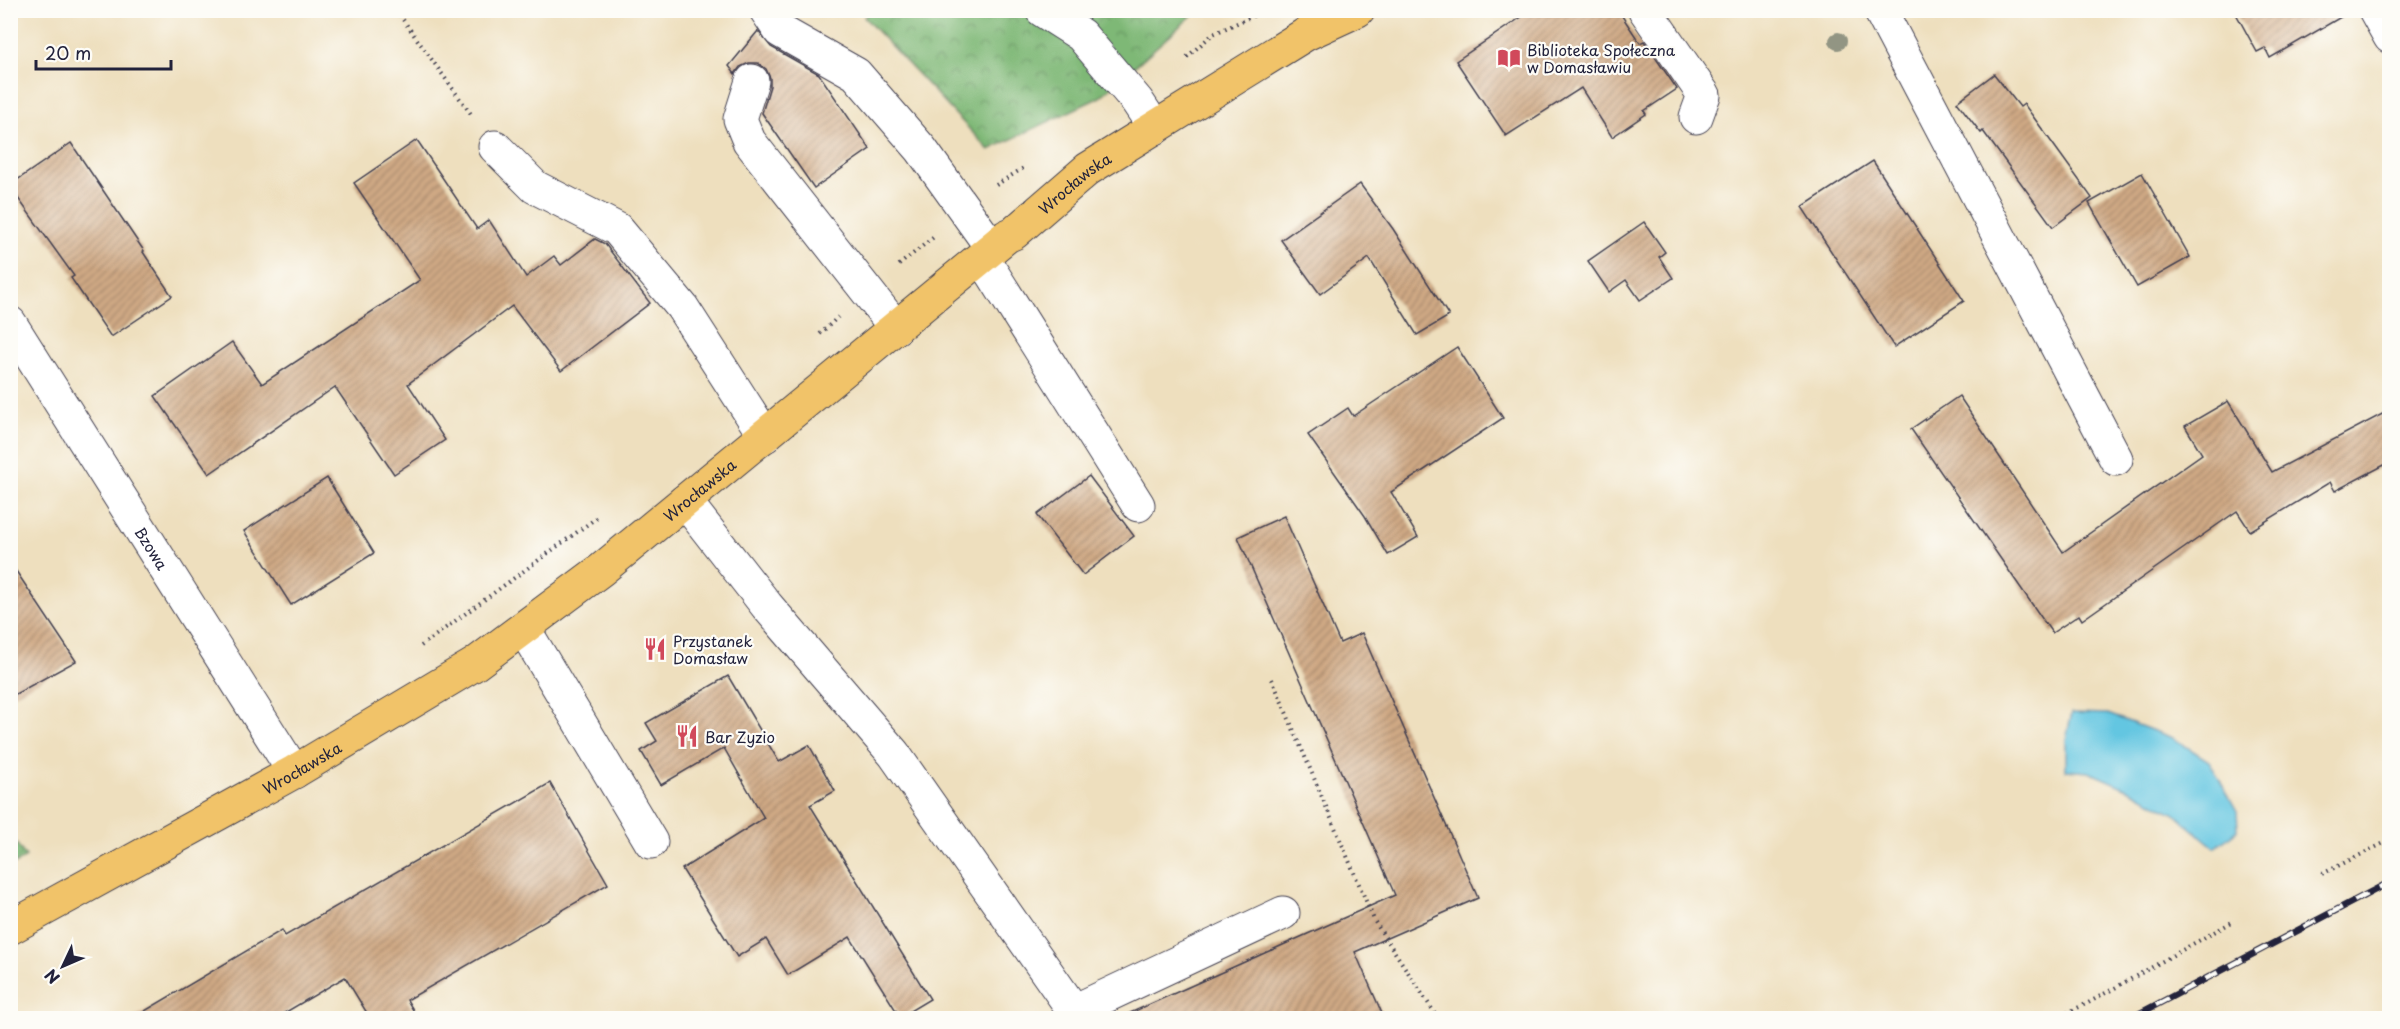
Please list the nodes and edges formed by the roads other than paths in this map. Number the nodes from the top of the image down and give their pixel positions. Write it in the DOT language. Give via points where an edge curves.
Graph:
graph roads {
  1 [pos="766,10"];
  2 [pos="1042,10"];
  3 [pos="1358,10"];
  4 [pos="1645,10"];
  5 [pos="1880,10"];
  6 [pos="2375,10"];
  7 [pos="2390,37"];
  8 [pos="752,81"];
  9 [pos="1696,117"];
  10 [pos="1155,128"];
  11 [pos="495,147"];
  12 [pos="987,252"];
  13 [pos="10,323"];
  14 [pos="896,328"];
  15 [pos="765,436"];
  16 [pos="2116,459"];
  17 [pos="686,501"];
  18 [pos="1138,505"];
  19 [pos="524,629"];
  20 [pos="294,772"];
  21 [pos="651,842"];
  22 [pos="1283,913"];
  23 [pos="10,928"];
  1 -- 12 [label="street" via="780,31 856,74 921,149"];
  2 -- 10 [label="street" via="1081,35"];
  3 -- 10 [label="main road, Wrocławska" via="1306,34"];
  4 -- 9 [label="street" via="1704,95"];
  5 -- 16 [label="street"];
  6 -- 7 [label="street"];
  8 -- 14 [label="street" via="740,119 749,141"];
  10 -- 12 [label="main road, Wrocławska" via="1088,169"];
  11 -- 15 [label="street" via="535,187 616,230 682,307"];
  12 -- 14 [label="main road, Wrocławska"];
  12 -- 18 [label="street"];
  13 -- 20 [label="street, Bzowa"];
  14 -- 15 [label="main road, Wrocławska"];
  15 -- 17 [label="main road, Wrocławska"];
  17 -- 19 [label="main road, Wrocławska"];
  17 -- 22 [label="street" via="767,606 894,754 1074,1011"];
  19 -- 20 [label="main road, Wrocławska" via="475,664"];
  19 -- 21 [label="street"];
  20 -- 23 [label="main road, Wrocławska"];
}
